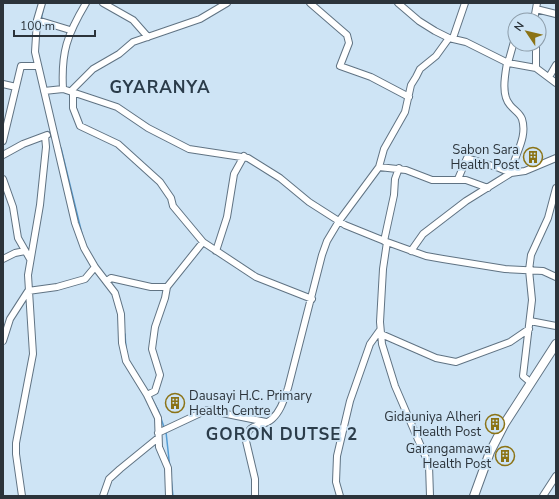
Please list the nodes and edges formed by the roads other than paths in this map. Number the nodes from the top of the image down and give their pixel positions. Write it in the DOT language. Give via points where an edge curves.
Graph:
graph roads {
  1 [pos="42,3"];
  2 [pos="86,3"];
  3 [pos="103,3"];
  4 [pos="227,3"];
  5 [pos="310,3"];
  6 [pos="398,3"];
  7 [pos="465,3"];
  8 [pos="536,6"];
  9 [pos="556,14"];
  10 [pos="37,20"];
  11 [pos="70,30"];
  12 [pos="148,37"];
  13 [pos="451,38"];
  14 [pos="511,52"];
  15 [pos="536,52"];
  16 [pos="508,63"];
  17 [pos="556,65"];
  18 [pos="38,66"];
  19 [pos="536,68"];
  20 [pos="549,77"];
  21 [pos="556,83"];
  22 [pos="3,84"];
  23 [pos="16,87"];
  24 [pos="60,89"];
  25 [pos="44,91"];
  26 [pos="72,92"];
  27 [pos="409,97"];
  28 [pos="53,133"];
  29 [pos="45,136"];
  30 [pos="3,141"];
  31 [pos="3,155"];
  32 [pos="244,156"];
  33 [pos="556,158"];
  34 [pos="379,167"];
  35 [pos="399,168"];
  36 [pos="511,173"];
  37 [pos="3,179"];
  38 [pos="458,179"];
  39 [pos="488,188"];
  40 [pos="556,188"];
  41 [pos="339,221"];
  42 [pos="203,242"];
  43 [pos="386,242"];
  44 [pos="25,251"];
  45 [pos="216,251"];
  46 [pos="411,251"];
  47 [pos="3,259"];
  48 [pos="30,259"];
  49 [pos="95,267"];
  50 [pos="529,270"];
  51 [pos="556,277"];
  52 [pos="109,279"];
  53 [pos="167,287"];
  54 [pos="28,291"];
  55 [pos="312,298"];
  56 [pos="530,321"];
  57 [pos="556,326"];
  58 [pos="529,329"];
  59 [pos="380,332"];
  60 [pos="3,341"];
  61 [pos="556,344"];
  62 [pos="530,382"];
  63 [pos="147,395"];
  64 [pos="266,422"];
  65 [pos="158,436"];
  66 [pos="556,476"];
  67 [pos="22,496"];
  68 [pos="103,496"];
  69 [pos="169,496"];
  70 [pos="255,496"];
  71 [pos="340,496"];
  72 [pos="430,496"];
  73 [pos="474,496"];
  74 [pos="543,496"];
  1 -- 10 [label="street"];
  2 -- 11 [label="street"];
  3 -- 12 [label="street" via="133,20"];
  4 -- 12 [label="street" via="200,19"];
  5 -- 27 [label="street" via="347,35 349,43 340,66 371,77"];
  6 -- 13 [label="street" via="419,21"];
  7 -- 13 [label="street"];
  8 -- 9 [label="street"];
  10 -- 11 [label="street"];
  10 -- 18 [label="street" via="35,52"];
  11 -- 24 [label="street" via="62,61"];
  12 -- 26 [label="street" via="133,42 119,54 104,61"];
  13 -- 16 [label="street" via="466,42"];
  13 -- 27 [label="street" via="436,56 420,69 411,85"];
  14 -- 16 [label="street"];
  15 -- 19 [label="street"];
  16 -- 19 [label="street"];
  16 -- 36 [label="street" via="505,81 507,101 519,115 522,126 522,143"];
  17 -- 20 [label="street"];
  18 -- 23 [label="street" via="21,66"];
  18 -- 25 [label="street"];
  19 -- 20 [label="street"];
  20 -- 21 [label="street"];
  22 -- 23 [label="street"];
  23 -- 30 [label="street"];
  24 -- 25 [label="street"];
  24 -- 26 [label="street"];
  25 -- 28 [label="street"];
  26 -- 32 [label="street" via="117,106 148,128 189,149"];
  26 -- 42 [label="street" via="80,126 118,144 160,182 174,206"];
  27 -- 34 [label="street" via="405,112 384,149"];
  28 -- 29 [label="street"];
  28 -- 49 [label="street" via="79,236"];
  29 -- 31 [label="street"];
  29 -- 48 [label="street" via="40,205"];
  32 -- 41 [label="street" via="280,178 309,202"];
  32 -- 45 [label="street" via="234,174 227,217"];
  33 -- 36 [label="street" via="525,171"];
  34 -- 35 [label="street"];
  34 -- 41 [label="street"];
  35 -- 38 [label="street" via="432,180"];
  35 -- 43 [label="street" via="395,179"];
  36 -- 38 [label="street" via="467,158"];
  36 -- 39 [label="street"];
  37 -- 44 [label="street" via="13,207 18,238"];
  38 -- 39 [label="street"];
  39 -- 46 [label="street" via="466,201 423,234"];
  40 -- 50 [label="street" via="548,218 531,255"];
  41 -- 43 [label="street"];
  41 -- 55 [label="street" via="322,255"];
  42 -- 45 [label="street"];
  42 -- 53 [label="street"];
  43 -- 46 [label="street"];
  43 -- 59 [label="street"];
  44 -- 47 [label="street"];
  44 -- 48 [label="street"];
  45 -- 55 [label="street" via="256,277"];
  46 -- 50 [label="street" via="505,269"];
  48 -- 54 [label="street"];
  49 -- 52 [label="street"];
  49 -- 54 [label="street" via="85,279 57,287"];
  50 -- 51 [label="street" via="543,271"];
  50 -- 56 [label="street" via="532,300"];
  52 -- 53 [label="street" via="151,287"];
  52 -- 63 [label="street" via="121,314 122,343 126,362"];
  53 -- 63 [label="street" via="152,349 160,375 155,391"];
  54 -- 60 [label="street" via="10,319"];
  54 -- 67 [label="street" via="34,338 33,354 16,443"];
  55 -- 64 [label="street" via="288,388 280,409 272,420"];
  56 -- 57 [label="street"];
  56 -- 58 [label="street"];
  58 -- 59 [label="street" via="510,342 456,362 426,354"];
  58 -- 62 [label="street" via="523,376"];
  59 -- 71 [label="street" via="370,344 350,401 337,456 336,477"];
  59 -- 72 [label="street" via="394,386 429,465"];
  61 -- 62 [label="street"];
  62 -- 73 [label="street" via="494,445"];
  63 -- 65 [label="street" via="158,418"];
  64 -- 65 [label="street" via="207,410 171,426"];
  64 -- 70 [label="street" via="252,426 246,441 255,480"];
  65 -- 68 [label="street" via="109,480"];
  65 -- 69 [label="street" via="168,468"];
  66 -- 74 [label="street"];
}
